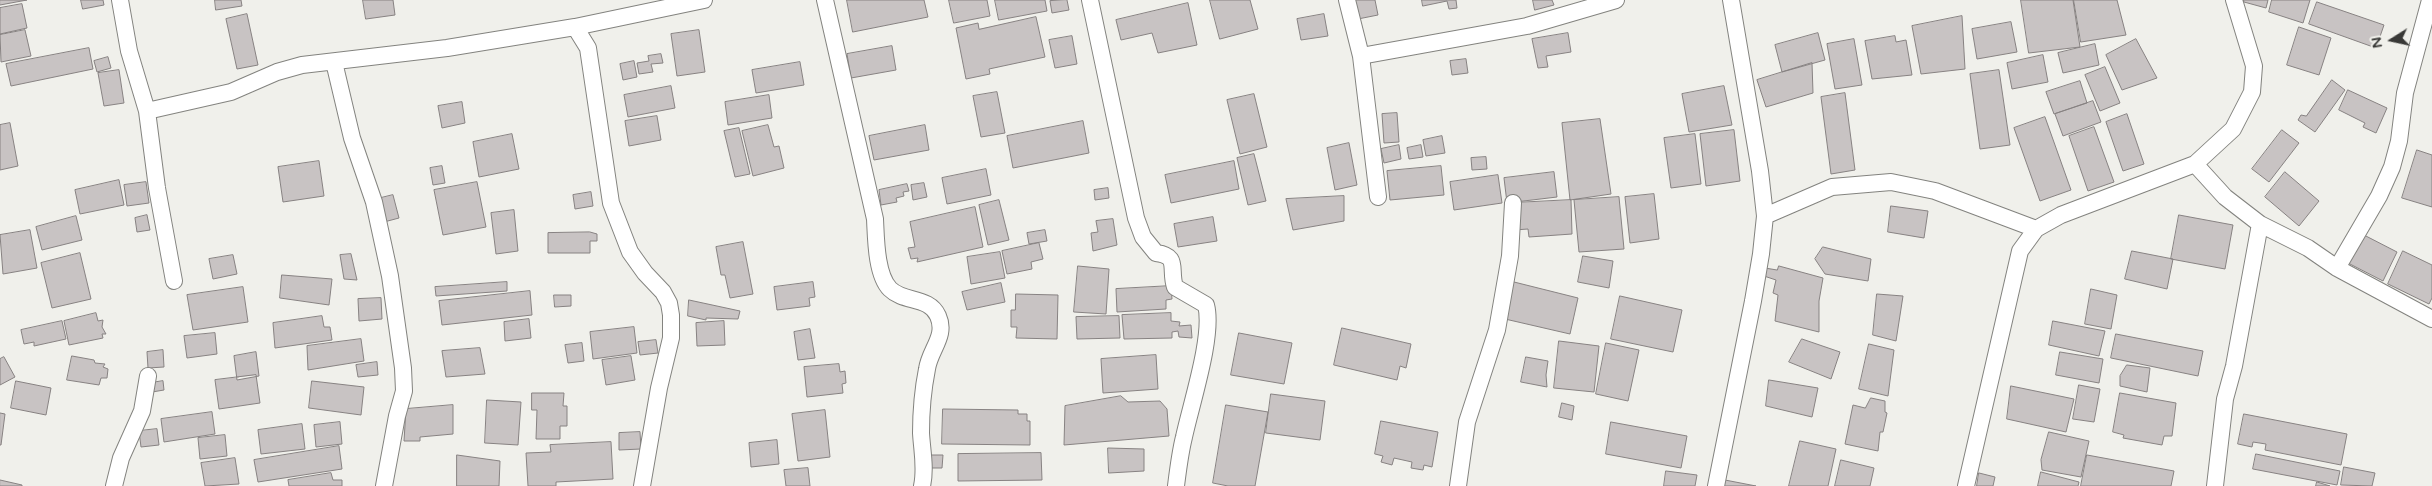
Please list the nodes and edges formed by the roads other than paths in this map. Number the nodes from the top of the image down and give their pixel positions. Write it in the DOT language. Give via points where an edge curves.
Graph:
graph roads {
  1 [pos="120,0"];
  2 [pos="704,0"];
  3 [pos="825,0"];
  4 [pos="1090,0"];
  5 [pos="1348,0"];
  6 [pos="1616,0"];
  7 [pos="1731,0"];
  8 [pos="2234,0"];
  9 [pos="2430,0"];
  10 [pos="602,22"];
  11 [pos="575,27"];
  12 [pos="588,48"];
  13 [pos="1361,56"];
  14 [pos="334,62"];
  15 [pos="147,112"];
  16 [pos="2195,164"];
  17 [pos="1378,197"];
  18 [pos="1513,204"];
  19 [pos="1764,216"];
  20 [pos="2260,224"];
  21 [pos="2036,229"];
  22 [pos="2337,268"];
  23 [pos="174,281"];
  24 [pos="2432,319"];
  25 [pos="148,376"];
  26 [pos="114,486"];
  27 [pos="384,486"];
  28 [pos="642,486"];
  29 [pos="922,486"];
  30 [pos="1176,486"];
  31 [pos="1458,486"];
  32 [pos="1716,486"];
  33 [pos="1966,486"];
  34 [pos="2215,486"];
  1 -- 15 [label="street" via="129,51"];
  2 -- 10 [label="street"];
  3 -- 29 [label="street" via="875,219 877,252 885,281 899,294 934,308 941,326 941,336 929,357 926,370 921,431 925,469"];
  4 -- 30 [label="street" via="1136,218 1143,236 1156,253 1168,254 1172,258 1175,287 1206,305 1208,314"];
  5 -- 13 [label="street"];
  6 -- 13 [label="street" via="1527,26"];
  7 -- 19 [label="street" via="1757,151"];
  8 -- 16 [label="street" via="2254,66 2252,92 2233,129"];
  9 -- 22 [label="street" via="2405,93 2392,167"];
  10 -- 11 [label="street"];
  10 -- 12 [label="street"];
  11 -- 12 [label="street"];
  11 -- 14 [label="street"];
  12 -- 28 [label="street" via="611,203 630,252 662,292 669,303 671,315 671,338 658,388"];
  13 -- 17 [label="street"];
  14 -- 15 [label="street" via="302,65 231,92"];
  14 -- 27 [label="street" via="352,138 374,202 390,276 403,368 404,391"];
  15 -- 23 [label="street"];
  16 -- 20 [label="street" via="2225,198"];
  16 -- 21 [label="street" via="2061,215"];
  18 -- 31 [label="street" via="1510,256 1497,330 1467,422"];
  19 -- 21 [label="street" via="1832,187 1891,182 1935,191"];
  19 -- 32 [label="street" via="1753,301"];
  20 -- 22 [label="street" via="2308,248"];
  20 -- 34 [label="street" via="2226,399"];
  21 -- 33 [label="street" via="2020,251"];
  22 -- 24 [label="street"];
  25 -- 26 [label="street" via="142,411 121,458"];
}
